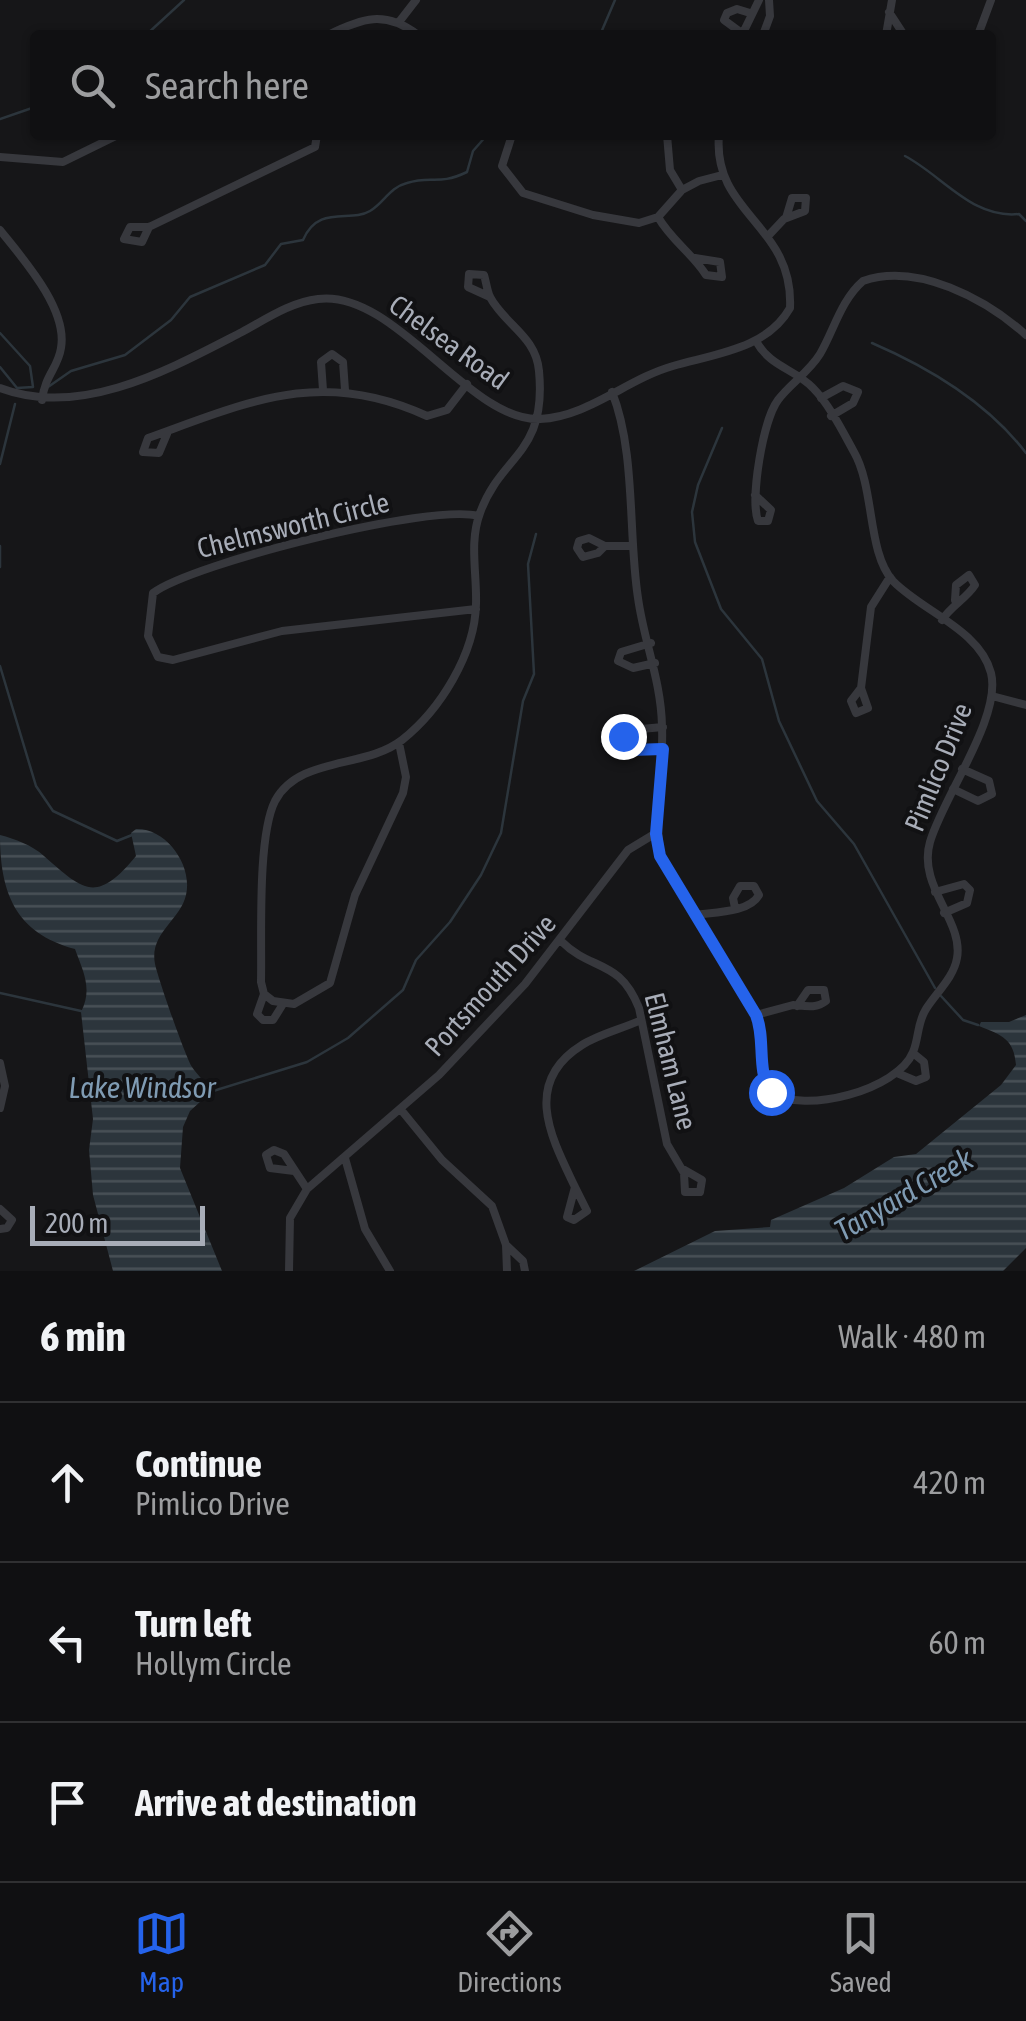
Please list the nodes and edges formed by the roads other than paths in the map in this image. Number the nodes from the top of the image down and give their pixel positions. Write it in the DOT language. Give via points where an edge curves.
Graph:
graph roads {
  1 [pos="416,0"];
  2 [pos="759,0"];
  3 [pos="769,0"];
  4 [pos="892,0"];
  5 [pos="991,0"];
  6 [pos="889,12"];
  7 [pos="750,13"];
  8 [pos="399,22"];
  9 [pos="338,30"];
  10 [pos="411,30"];
  11 [pos="737,30"];
  12 [pos="744,30"];
  13 [pos="765,30"];
  14 [pos="887,30"];
  15 [pos="901,30"];
  16 [pos="980,30"];
  17 [pos="108,140"];
  18 [pos="316,140"];
  19 [pos="510,140"];
  20 [pos="666,140"];
  21 [pos="719,140"];
  22 [pos="0,156"];
  23 [pos="722,175"];
  24 [pos="682,190"];
  25 [pos="658,217"];
  26 [pos="786,218"];
  27 [pos="149,226"];
  28 [pos="0,230"];
  29 [pos="769,235"];
  30 [pos="695,258"];
  31 [pos="490,297"];
  32 [pos="1026,335"];
  33 [pos="756,341"];
  34 [pos="798,377"];
  35 [pos="467,384"];
  36 [pos="0,388"];
  37 [pos="323,390"];
  38 [pos="346,390"];
  39 [pos="612,392"];
  40 [pos="822,398"];
  41 [pos="42,400"];
  42 [pos="831,416"];
  43 [pos="537,420"];
  44 [pos="167,434"];
  45 [pos="755,495"];
  46 [pos="478,516"];
  47 [pos="605,546"];
  48 [pos="633,546"];
  49 [pos="890,577"];
  50 [pos="955,600"];
  51 [pos="476,608"];
  52 [pos="942,620"];
  53 [pos="650,643"];
  54 [pos="655,663"];
  55 [pos="861,688"];
  56 [pos="992,696"];
  57 [pos="1026,705"];
  58 [pos="662,727"];
  59 [pos="399,743"];
  60 [pos="663,749"];
  61 [pos="962,769"];
  62 [pos="952,789"];
  63 [pos="656,834"];
  64 [pos="935,892"];
  65 [pos="735,908"];
  66 [pos="944,913"];
  67 [pos="694,914"];
  68 [pos="561,941"];
  69 [pos="264,994"];
  70 [pos="283,1004"];
  71 [pos="796,1006"];
  72 [pos="756,1015"];
  73 [pos="641,1020"];
  74 [pos="913,1053"];
  75 [pos="0,1063"];
  76 [pos="898,1072"];
  77 [pos="2,1089"];
  78 [pos="0,1108"];
  79 [pos="402,1111"];
  80 [pos="346,1158"];
  81 [pos="681,1168"];
  82 [pos="294,1171"];
  83 [pos="574,1186"];
  84 [pos="306,1190"];
  85 [pos="0,1209"];
  86 [pos="0,1229"];
  87 [pos="506,1246"];
  88 [pos="289,1271"];
  89 [pos="390,1271"];
  90 [pos="507,1271"];
  91 [pos="524,1271"];
  1 -- 8 [label="street"];
  2 -- 7 [label="street"];
  3 -- 13 [label="street"];
  4 -- 6 [label="street"];
  5 -- 16 [label="street"];
  6 -- 14 [label="street"];
  6 -- 15 [label="street"];
  7 -- 11 [label="street" via="728,12 724,20"];
  7 -- 12 [label="street"];
  8 -- 9 [label="street" via="361,18"];
  8 -- 10 [label="street"];
  17 -- 22 [label="street" via="63,162"];
  18 -- 27 [label="street" via="292,161"];
  19 -- 25 [label="street" via="502,166 522,193 624,222"];
  20 -- 24 [label="street" via="670,170"];
  21 -- 23 [label="street"];
  23 -- 24 [label="street"];
  23 -- 29 [label="street"];
  24 -- 25 [label="street"];
  25 -- 30 [label="street" via="670,238"];
  26 -- 29 [label="street"];
  28 -- 41 [label="street" via="59,323 59,358 45,377"];
  29 -- 33 [label="street" via="785,260 790,308"];
  31 -- 43 [label="street" via="535,354"];
  32 -- 34 [label="street" via="978,303 917,277 872,278 854,289 816,360"];
  33 -- 34 [label="street" via="770,362"];
  33 -- 39 [label="street"];
  34 -- 40 [label="street"];
  34 -- 45 [label="street" via="771,411"];
  35 -- 38 [label="street" via="447,410 427,416 391,399"];
  35 -- 41 [label="street, Chelsea Road" via="374,314 321,298 91,396"];
  35 -- 43 [label="street, Chelsea Road" via="505,410"];
  36 -- 41 [label="street, Chelsea Road"];
  37 -- 38 [label="street"];
  37 -- 38 [label="street" via="321,362 332,354 343,362"];
  37 -- 44 [label="street" via="206,414"];
  39 -- 43 [label="street"];
  39 -- 48 [label="street, Pimlico Drive"];
  40 -- 42 [label="street"];
  40 -- 42 [label="street" via="843,386 858,392"];
  42 -- 49 [label="street" via="861,465 878,551"];
  43 -- 46 [label="street" via="531,442"];
  46 -- 51 [label="street"];
  46 -- 51 [label="street, Chelmsworth Circle" via="449,512 194,572 152,594 148,636 158,657 173,660 282,631"];
  47 -- 48 [label="street"];
  48 -- 53 [label="street, Pimlico Drive"];
  49 -- 52 [label="street, Pimlico Drive"];
  49 -- 55 [label="street" via="871,607"];
  50 -- 52 [label="street"];
  51 -- 59 [label="street" via="470,640 448,687"];
  52 -- 56 [label="street, Pimlico Drive" via="984,656"];
  53 -- 54 [label="street, Pimlico Drive"];
  53 -- 54 [label="street" via="620,652 618,661 632,668"];
  54 -- 58 [label="street, Pimlico Drive"];
  56 -- 57 [label="street"];
  56 -- 61 [label="street, Pimlico Drive"];
  58 -- 60 [label="street, Pimlico Drive"];
  58 -- 60 [label="street" via="630,730 623,741 631,750"];
  59 -- 69 [label="street" via="299,776 275,802 266,843"];
  59 -- 70 [label="street" via="403,794 354,895 330,983 304,1002"];
  60 -- 63 [label="street, Pimlico Drive"];
  61 -- 62 [label="street, Pimlico Drive"];
  61 -- 62 [label="street" via="989,781 992,794 978,801"];
  62 -- 64 [label="street, Pimlico Drive" via="927,856"];
  63 -- 67 [label="street, Pimlico Drive" via="660,856"];
  63 -- 68 [label="street, Portsmouth Drive" via="628,850"];
  64 -- 66 [label="street, Pimlico Drive"];
  64 -- 66 [label="street" via="959,884 970,890 967,902"];
  65 -- 67 [label="street"];
  66 -- 74 [label="street, Pimlico Drive" via="957,959 923,1013"];
  67 -- 72 [label="street, Pimlico Drive"];
  68 -- 73 [label="street, Elmham Lane" via="624,978"];
  68 -- 79 [label="street, Portsmouth Drive"];
  69 -- 70 [label="street"];
  69 -- 70 [label="street" via="258,1018 272,1020"];
  71 -- 72 [label="street"];
  72 -- 76 [label="street, Pimlico Drive" via="766,1085 778,1097 838,1097"];
  73 -- 81 [label="street, Elmham Lane" via="667,1144"];
  73 -- 83 [label="street" via="580,1046 550,1084 549,1135"];
  74 -- 76 [label="street, Pimlico Drive"];
  74 -- 76 [label="street" via="924,1062 926,1077 911,1080"];
  75 -- 77 [label="street"];
  77 -- 78 [label="street"];
  79 -- 80 [label="street, Portsmouth Drive"];
  79 -- 87 [label="street" via="442,1160 487,1199"];
  80 -- 84 [label="street, Portsmouth Drive"];
  80 -- 89 [label="street" via="365,1229"];
  82 -- 84 [label="street"];
  84 -- 88 [label="street" via="290,1218"];
  85 -- 86 [label="street" via="12,1220"];
  87 -- 90 [label="street"];
  87 -- 91 [label="street"];
}
